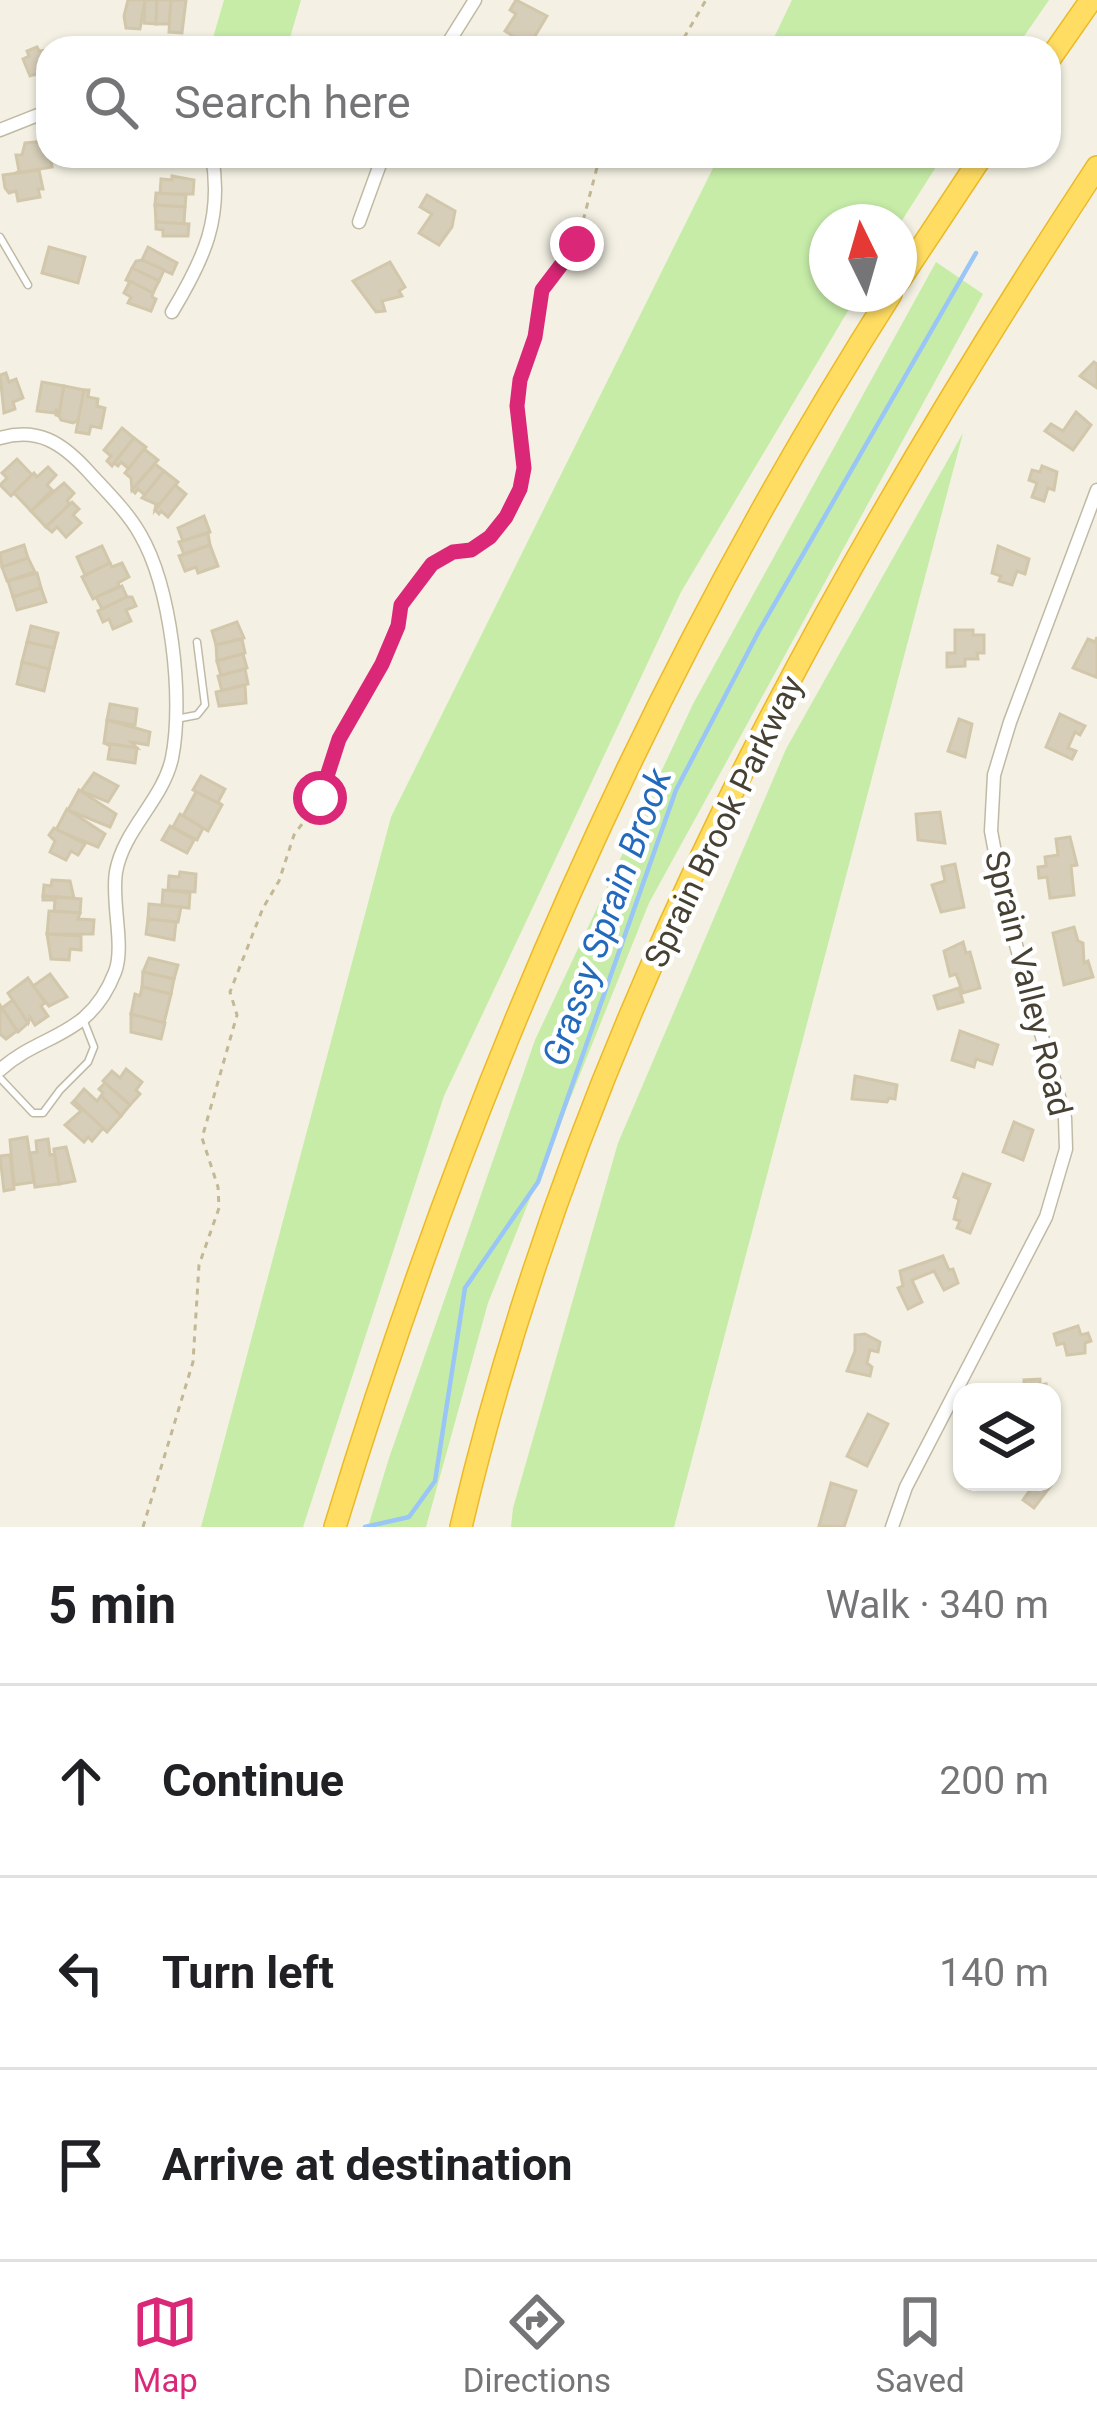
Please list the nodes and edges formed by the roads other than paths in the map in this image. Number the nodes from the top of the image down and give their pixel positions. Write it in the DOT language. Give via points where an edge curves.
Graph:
graph roads {
  1 [pos="475,0"];
  2 [pos="1091,0"];
  3 [pos="452,36"];
  4 [pos="1061,43"];
  5 [pos="36,116"];
  6 [pos="0,130"];
  7 [pos="1097,166"];
  8 [pos="214,168"];
  9 [pos="379,168"];
  10 [pos="974,168"];
  11 [pos="359,222"];
  12 [pos="0,236"];
  13 [pos="917,254"];
  14 [pos="28,285"];
  15 [pos="172,312"];
  16 [pos="880,312"];
  17 [pos="0,438"];
  18 [pos="1097,490"];
  19 [pos="197,642"];
  20 [pos="175,719"];
  21 [pos="83,1018"];
  22 [pos="0,1074"];
  23 [pos="334,1527"];
  24 [pos="460,1527"];
  25 [pos="892,1527"];
  1 -- 3 [label="street"];
  2 -- 4 [label="highway"];
  5 -- 6 [label="street"];
  7 -- 24 [label="highway, Sprain Brook Parkway" via="874,525 701,858 558,1206"];
  8 -- 15 [label="street" via="212,228"];
  9 -- 11 [label="street"];
  10 -- 13 [label="highway"];
  12 -- 14 [label="lane"];
  16 -- 23 [label="highway" via="711,602 576,874 443,1198"];
  17 -- 20 [label="street" via="35,435 60,444 140,534 165,611"];
  18 -- 25 [label="street, Sprain Valley Road" via="1010,722 994,775 991,831 1065,1118 1066,1150 1046,1217"];
  19 -- 20 [label="lane" via="206,705"];
  20 -- 21 [label="street" via="168,771 116,868 115,972"];
  21 -- 22 [label="street"];
  21 -- 22 [label="lane" via="94,1047 88,1062 44,1113 26,1108"];
}
